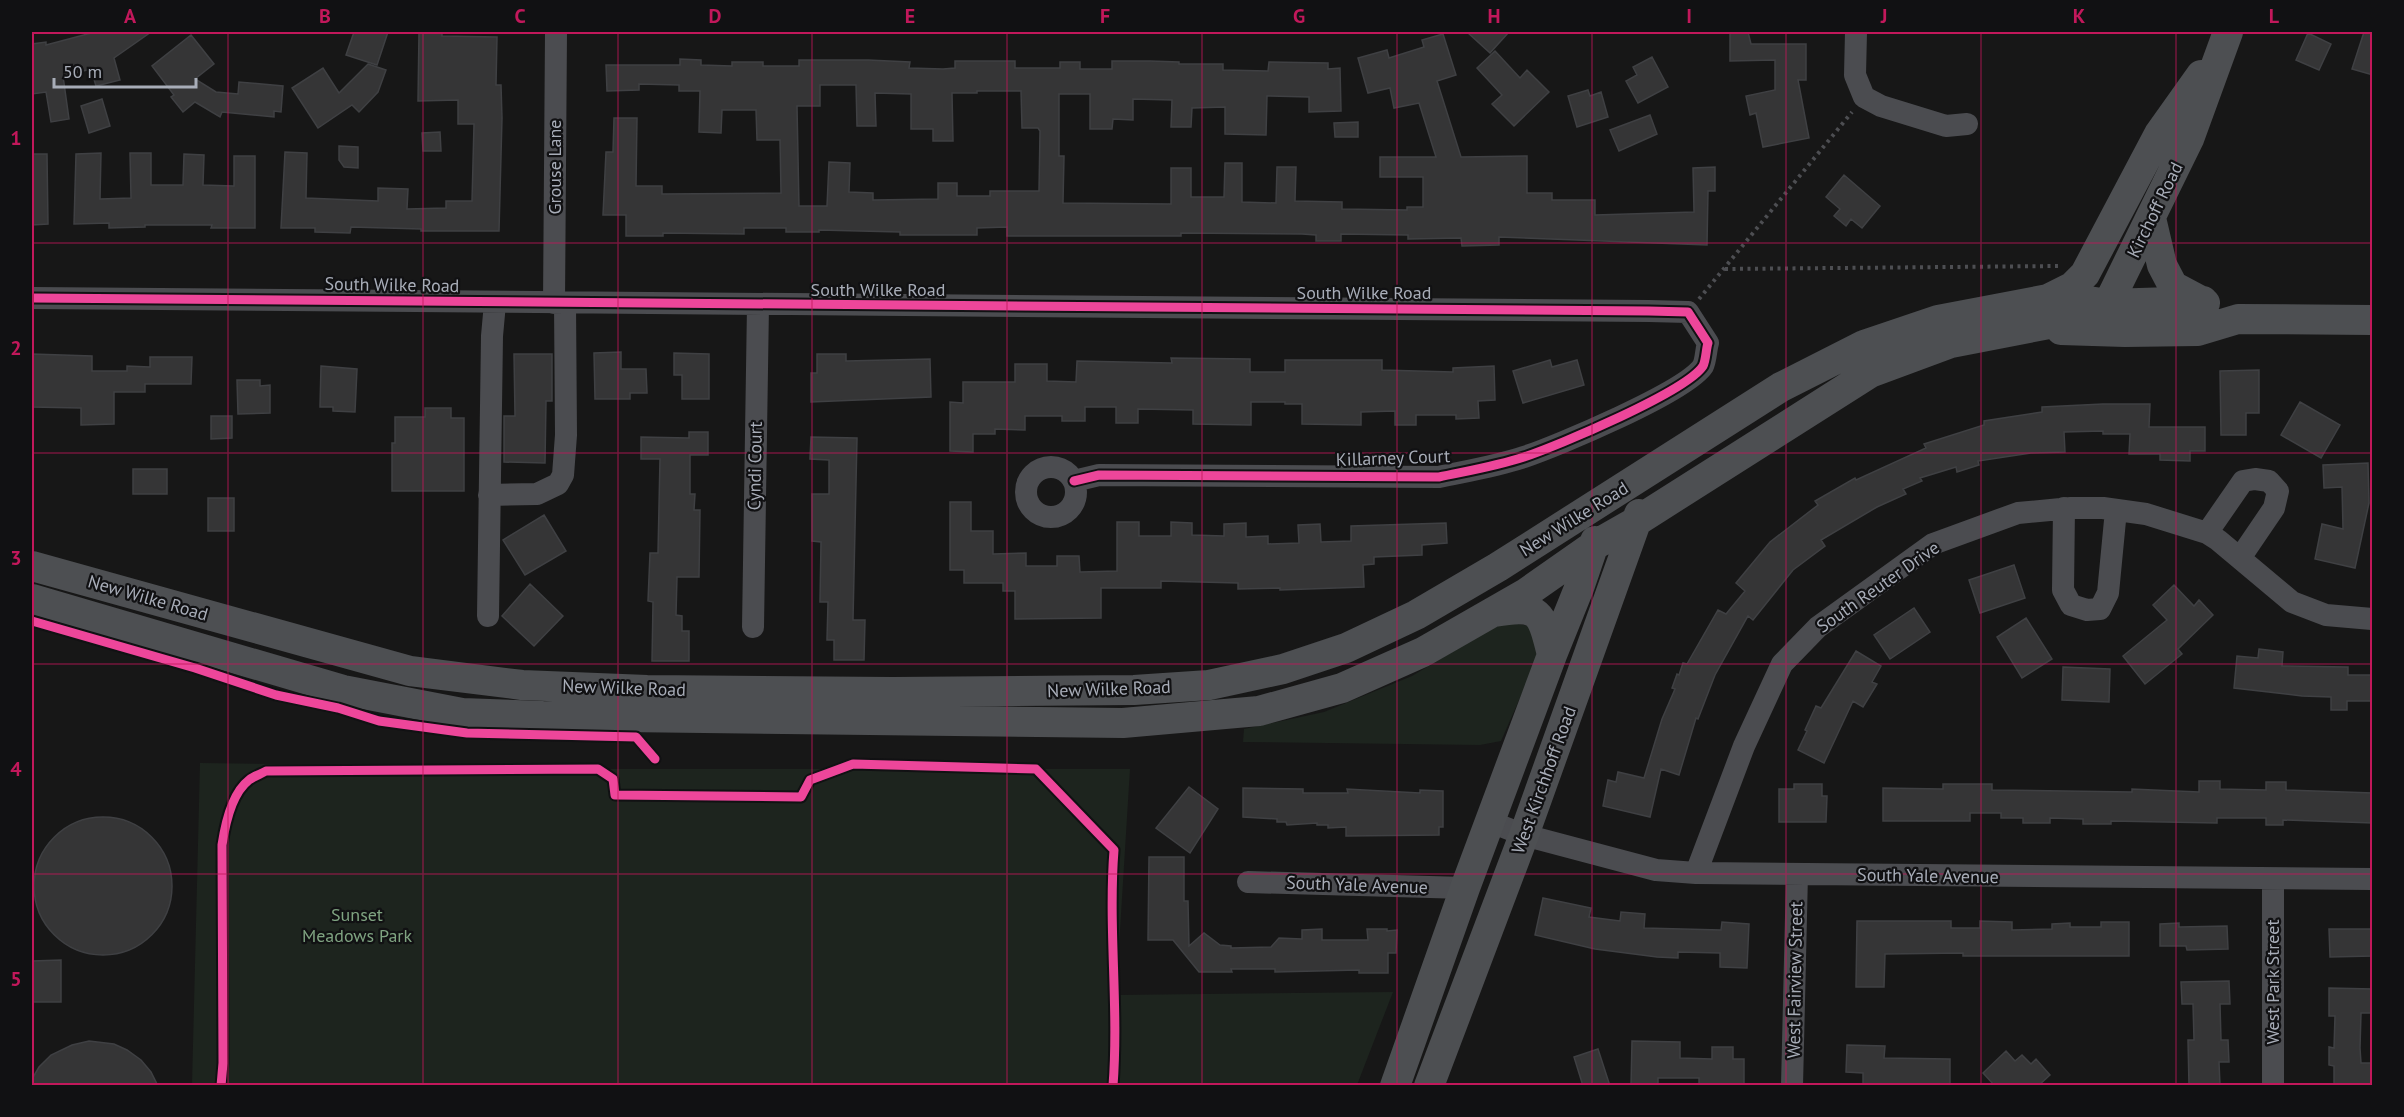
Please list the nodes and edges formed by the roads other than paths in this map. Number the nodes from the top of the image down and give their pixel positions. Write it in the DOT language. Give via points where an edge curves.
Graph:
graph roads {
  1 [pos="556,32"];
  2 [pos="1856,32"];
  3 [pos="2224,39"];
  4 [pos="2173,115"];
  5 [pos="1968,124"];
  6 [pos="2151,218"];
  7 [pos="32,298"];
  8 [pos="2203,302"];
  9 [pos="495,303"];
  10 [pos="559,303"];
  11 [pos="758,305"];
  12 [pos="2044,313"];
  13 [pos="2106,318"];
  14 [pos="2238,319"];
  15 [pos="2373,320"];
  16 [pos="1708,343"];
  17 [pos="1650,471"];
  18 [pos="1074,481"];
  19 [pos="1612,494"];
  20 [pos="489,495"];
  21 [pos="2064,508"];
  22 [pos="2116,510"];
  23 [pos="1637,521"];
  24 [pos="2207,533"];
  25 [pos="1593,546"];
  26 [pos="2240,558"];
  27 [pos="32,566"];
  28 [pos="32,599"];
  29 [pos="1491,613"];
  30 [pos="488,616"];
  31 [pos="2373,619"];
  32 [pos="753,627"];
  33 [pos="1552,655"];
  34 [pos="1491,822"];
  35 [pos="1524,835"];
  36 [pos="1696,873"];
  37 [pos="1797,874"];
  38 [pos="2273,879"];
  39 [pos="2373,879"];
  40 [pos="1248,882"];
  41 [pos="1465,888"];
  42 [pos="1395,1086"];
  43 [pos="1429,1086"];
  44 [pos="1792,1086"];
  45 [pos="2273,1086"];
  1 -- 10 [label="street, Grouse Lane"];
  2 -- 5 [label="street" via="1855,75 1864,97 1946,126"];
  3 -- 4 [label="main road, Kirchoff Road"];
  3 -- 6 [label="main road, Kirchoff Road" via="2189,139"];
  4 -- 12 [label="main road, Kirchoff Road" via="2159,134 2085,274"];
  4 -- 13 [label="main road" via="2168,147 2108,273 2104,291"];
  6 -- 8 [label="main road" via="2162,265 2173,286"];
  6 -- 13 [label="main road, Kirchoff Road"];
  7 -- 9 [label="street, South Wilke Road"];
  8 -- 13 [label="main road"];
  8 -- 14 [label="main road"];
  9 -- 10 [label="street, South Wilke Road"];
  9 -- 20 [label="street"];
  10 -- 11 [label="street, South Wilke Road"];
  10 -- 20 [label="street, Grouse Lane" via="566,435 563,475 558,484 537,494"];
  11 -- 16 [label="street, South Wilke Road" via="1688,312"];
  11 -- 32 [label="street, Cyndi Court"];
  12 -- 13 [label="main road" via="2070,320 2093,312"];
  12 -- 17 [label="main road, New Wilke Road" via="1938,320 1864,345 1781,387"];
  12 -- 23 [label="main road, New Wilke Road" via="1870,373"];
  13 -- 14 [label="main road" via="2124,322 2140,332 2198,331"];
  14 -- 15 [label="main road"];
  16 -- 18 [label="street, Killarney Court" via="1703,365 1679,385 1613,420 1523,457 1482,468 1439,477 1098,475"];
  17 -- 19 [label="main road, New Wilke Road"];
  17 -- 23 [label="main road, West Kirchhoff Road"];
  19 -- 25 [label="main road, West Kirchhoff Road"];
  19 -- 27 [label="main road, New Wilke Road" via="1416,615 1346,648 1283,669 1209,685 1134,690 647,690 468,679 410,671"];
  20 -- 30 [label="street"];
  21 -- 22 [label="street, South Reuter Drive"];
  21 -- 22 [label="street" via="2063,590 2072,605 2087,610 2100,609 2108,593"];
  21 -- 36 [label="street, South Reuter Drive" via="2018,513 1933,544 1818,627 1782,664 1744,746"];
  22 -- 24 [label="street, South Reuter Drive" via="2146,514"];
  23 -- 25 [label="main road, New Wilke Road"];
  23 -- 35 [label="main road, West Kirchhoff Road"];
  24 -- 26 [label="street, South Reuter Drive"];
  24 -- 26 [label="street" via="2243,480 2269,480 2278,491 2274,508"];
  25 -- 29 [label="main road, New Wilke Road"];
  25 -- 33 [label="main road, West Kirchhoff Road"];
  26 -- 31 [label="street, South Reuter Drive" via="2292,602 2326,615"];
  28 -- 29 [label="main road, New Wilke Road" via="343,690 462,713 1123,723 1259,711 1342,688 1424,652"];
  29 -- 33 [label="main road" via="1513,609 1539,615"];
  33 -- 34 [label="main road, West Kirchhoff Road"];
  34 -- 35 [label="street, South Yale Avenue"];
  34 -- 41 [label="main road, West Kirchhoff Road"];
  35 -- 36 [label="street, South Yale Avenue" via="1656,870"];
  35 -- 43 [label="main road, West Kirchhoff Road"];
  36 -- 37 [label="street, South Yale Avenue"];
  37 -- 38 [label="street, South Yale Avenue"];
  37 -- 44 [label="street, West Fairview Street"];
  38 -- 39 [label="street, South Yale Avenue"];
  38 -- 45 [label="street, West Park Street"];
  40 -- 41 [label="street, South Yale Avenue"];
  41 -- 42 [label="main road, West Kirchhoff Road"];
}
